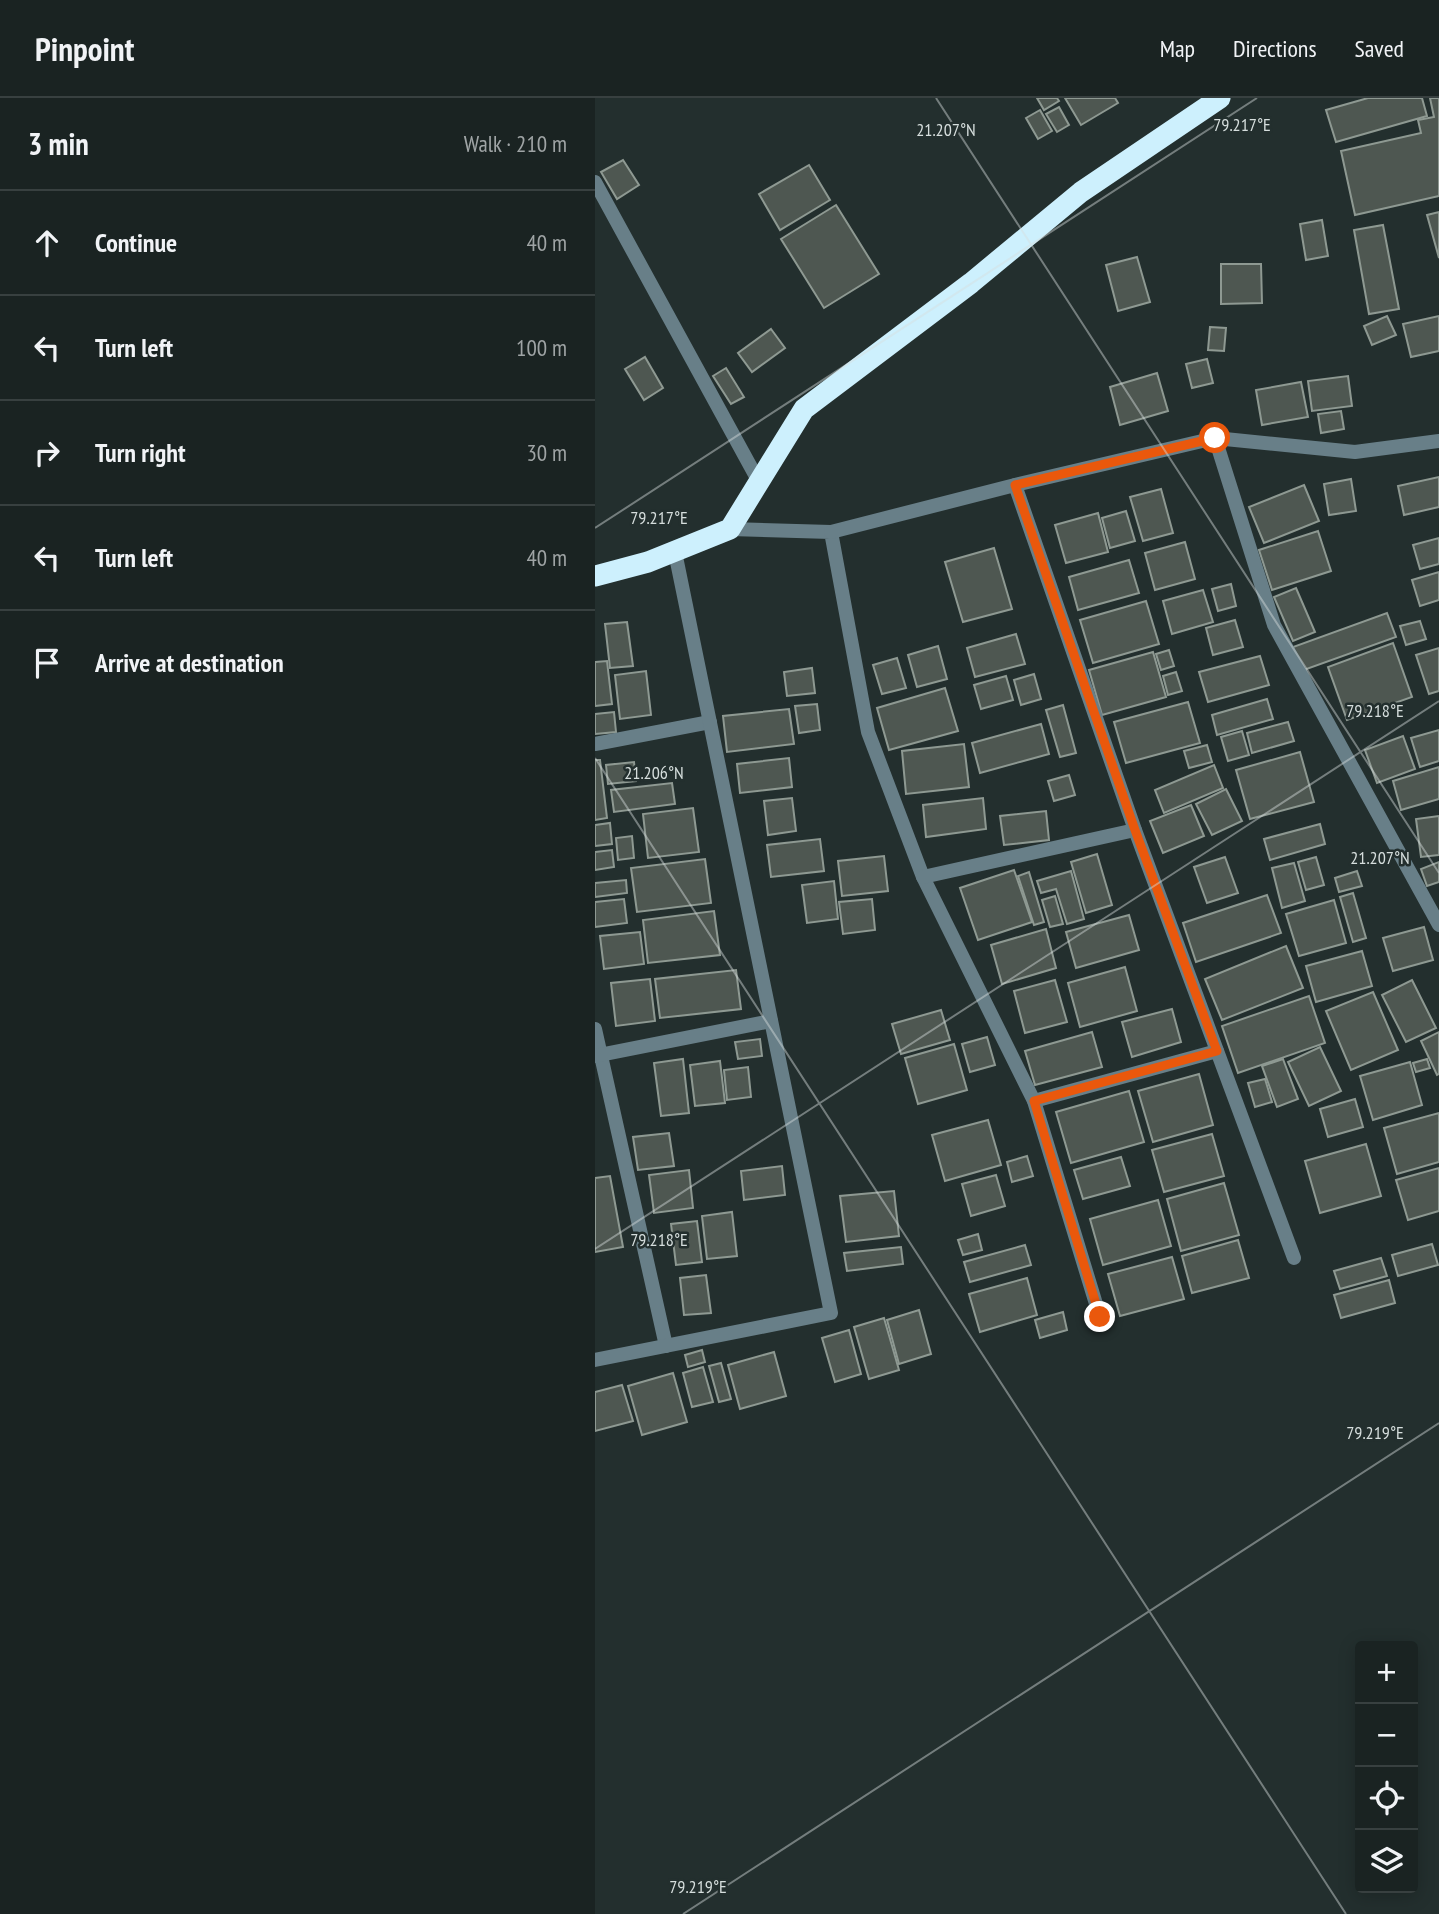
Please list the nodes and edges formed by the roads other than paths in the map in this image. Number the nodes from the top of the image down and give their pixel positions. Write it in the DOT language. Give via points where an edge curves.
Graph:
graph roads {
  1 [pos="1220,98"];
  2 [pos="595,182"];
  3 [pos="1215,438"];
  4 [pos="1439,441"];
  5 [pos="759,482"];
  6 [pos="1015,485"];
  7 [pos="730,529"];
  8 [pos="831,533"];
  9 [pos="675,552"];
  10 [pos="595,576"];
  11 [pos="710,722"];
  12 [pos="595,744"];
  13 [pos="1135,830"];
  14 [pos="923,877"];
  15 [pos="1439,925"];
  16 [pos="771,1021"];
  17 [pos="595,1029"];
  18 [pos="1217,1051"];
  19 [pos="598,1056"];
  20 [pos="1034,1101"];
  21 [pos="1293,1258"];
  22 [pos="1100,1317"];
  23 [pos="666,1346"];
  24 [pos="595,1360"];
  1 -- 5 [label="highway" via="1081,192 971,284 804,409"];
  2 -- 5 [label="street"];
  3 -- 4 [label="street" via="1355,452"];
  3 -- 6 [label="street"];
  3 -- 15 [label="street" via="1274,625"];
  5 -- 7 [label="highway"];
  6 -- 8 [label="street"];
  6 -- 13 [label="street"];
  7 -- 8 [label="street"];
  7 -- 9 [label="highway"];
  8 -- 14 [label="street" via="868,732"];
  9 -- 10 [label="highway"];
  9 -- 11 [label="street"];
  11 -- 12 [label="street"];
  11 -- 16 [label="street"];
  13 -- 14 [label="street"];
  13 -- 18 [label="street"];
  14 -- 20 [label="street"];
  16 -- 19 [label="street"];
  16 -- 23 [label="street" via="831,1313"];
  17 -- 19 [label="street"];
  18 -- 20 [label="street"];
  18 -- 21 [label="street"];
  19 -- 23 [label="street"];
  20 -- 22 [label="street"];
  23 -- 24 [label="street"];
}
